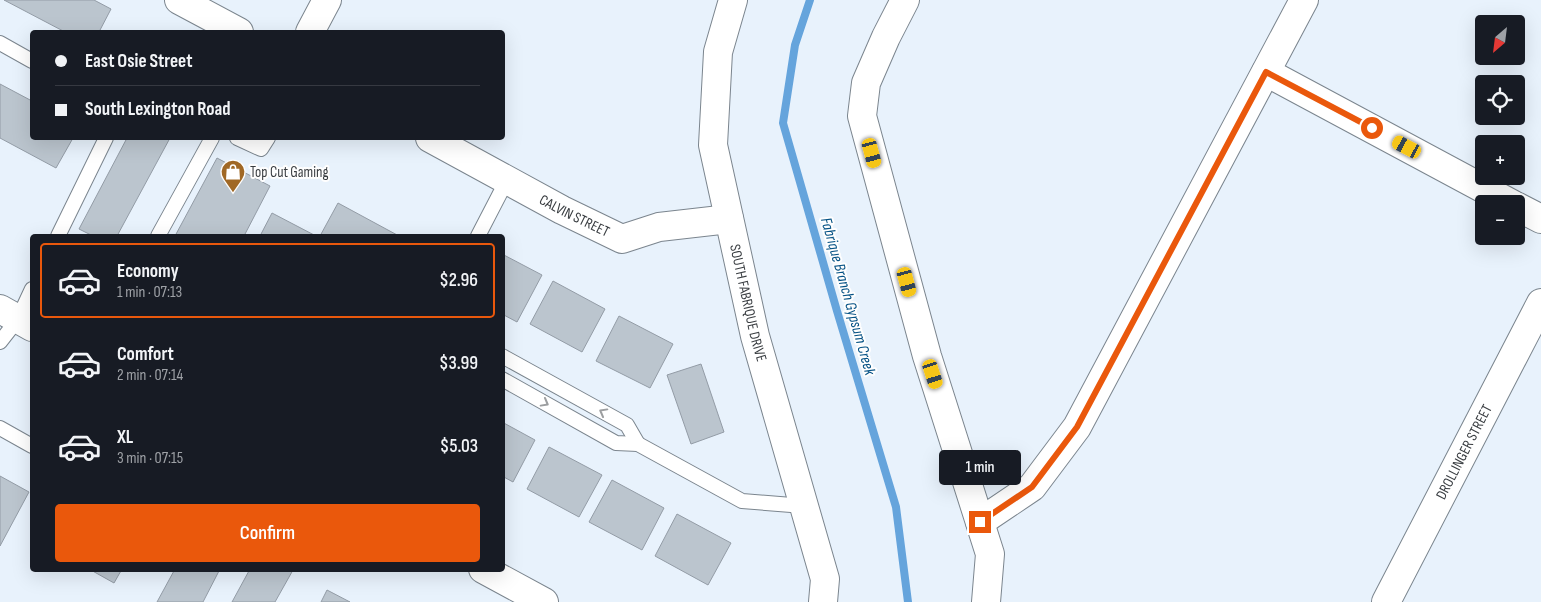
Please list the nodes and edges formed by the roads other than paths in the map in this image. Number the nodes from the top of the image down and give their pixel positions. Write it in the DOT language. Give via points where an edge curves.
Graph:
graph roads {
  1 [pos="179,0"];
  2 [pos="327,0"];
  3 [pos="733,0"];
  4 [pos="905,0"];
  5 [pos="1304,0"];
  6 [pos="235,30"];
  7 [pos="311,30"];
  8 [pos="0,43"];
  9 [pos="30,60"];
  10 [pos="1266,72"];
  11 [pos="105,140"];
  12 [pos="211,140"];
  13 [pos="241,140"];
  14 [pos="267,140"];
  15 [pos="434,140"];
  16 [pos="507,180"];
  17 [pos="1495,195"];
  18 [pos="1525,211"];
  19 [pos="729,218"];
  20 [pos="1541,219"];
  21 [pos="59,234"];
  22 [pos="159,234"];
  23 [pos="479,234"];
  24 [pos="30,293"];
  25 [pos="1541,303"];
  26 [pos="17,318"];
  27 [pos="0,342"];
  28 [pos="505,358"];
  29 [pos="527,370"];
  30 [pos="505,381"];
  31 [pos="517,388"];
  32 [pos="0,428"];
  33 [pos="638,444"];
  34 [pos="30,445"];
  35 [pos="804,506"];
  36 [pos="980,522"];
  37 [pos="489,572"];
  38 [pos="544,602"];
  39 [pos="823,602"];
  40 [pos="986,602"];
  41 [pos="1386,602"];
  1 -- 6 [label="street"];
  2 -- 7 [label="street"];
  3 -- 19 [label="street, SOUTH FABRIQUE DRIVE" via="718,52 713,145"];
  4 -- 36 [label="street" via="866,83 862,116 927,356"];
  5 -- 10 [label="street"];
  8 -- 9 [label="lane"];
  10 -- 17 [label="street"];
  10 -- 36 [label="street" via="1077,427 1032,487"];
  11 -- 21 [label="lane"];
  12 -- 22 [label="lane"];
  13 -- 14 [label="lane" via="261,150"];
  15 -- 16 [label="street, CALVIN STREET"];
  16 -- 19 [label="street, CALVIN STREET" via="622,239 659,227"];
  16 -- 23 [label="lane"];
  18 -- 20 [label="street"];
  19 -- 35 [label="street, SOUTH FABRIQUE DRIVE" via="755,336"];
  24 -- 26 [label="lane"];
  25 -- 41 [label="street, DROLLINGER STREET"];
  26 -- 27 [label="lane"];
  28 -- 29 [label="lane"];
  29 -- 31 [label="lane"];
  33 -- 29 [label="lane, one-way" via="627,424"];
  30 -- 31 [label="lane"];
  31 -- 33 [label="lane, one-way" via="616,443"];
  32 -- 34 [label="lane"];
  33 -- 35 [label="lane" via="742,501"];
  35 -- 39 [label="street, SOUTH FABRIQUE DRIVE" via="825,579"];
  36 -- 40 [label="street" via="990,554"];
  37 -- 38 [label="street"];
}
